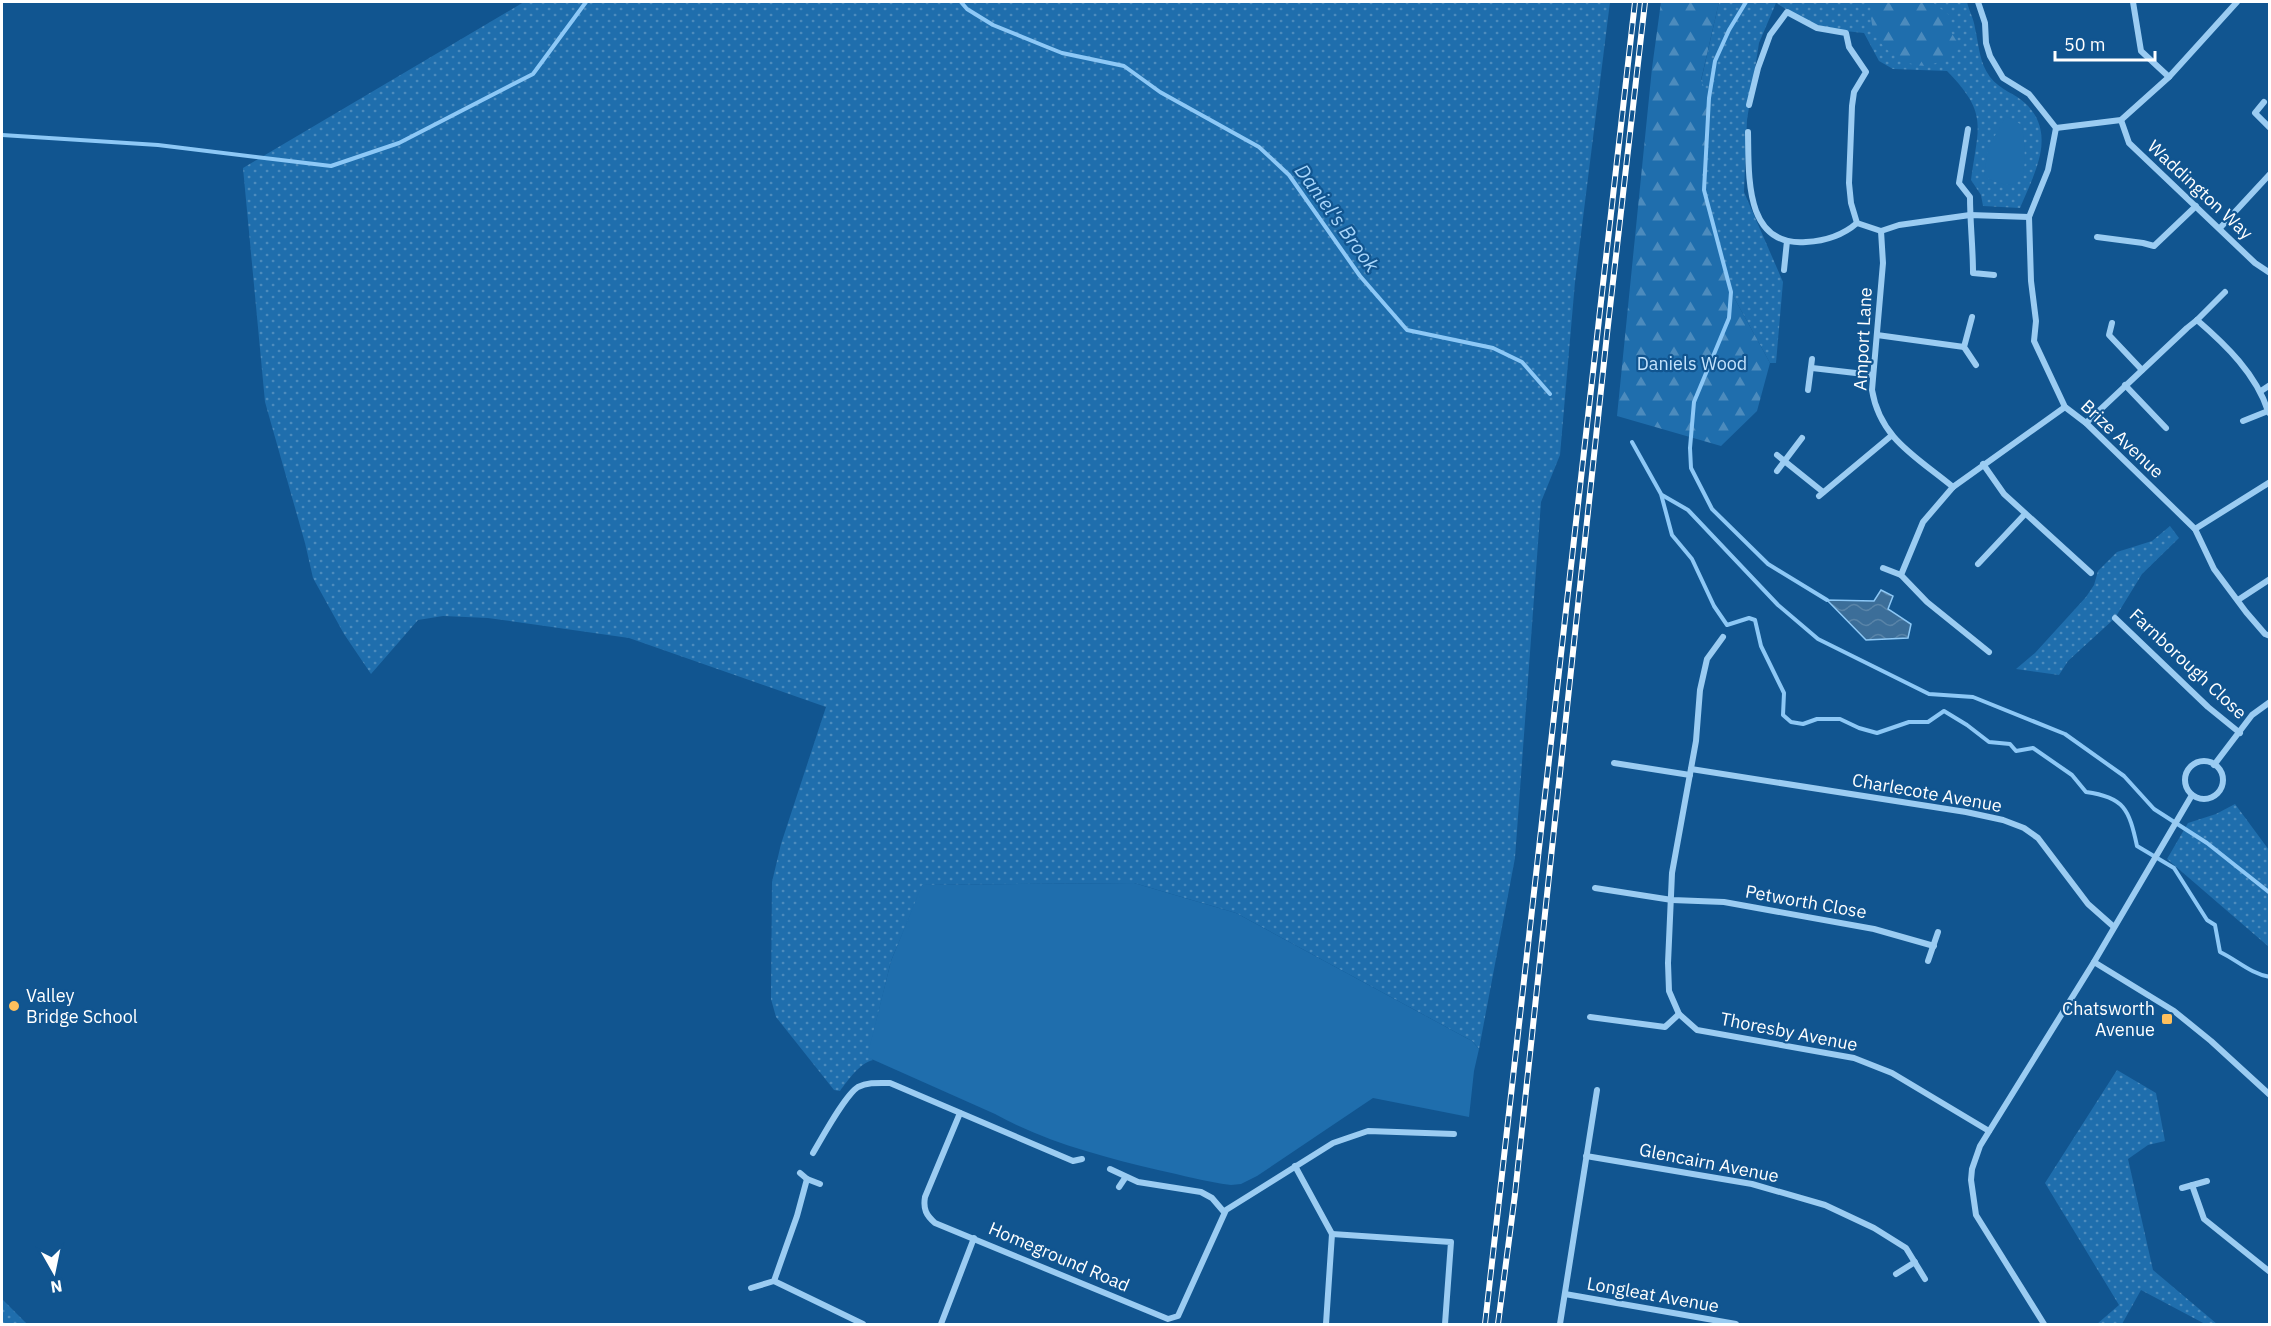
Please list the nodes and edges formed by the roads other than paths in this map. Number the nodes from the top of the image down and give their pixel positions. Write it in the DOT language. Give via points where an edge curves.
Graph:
graph roads {
  1 [pos="1978,2"];
  2 [pos="2133,2"];
  3 [pos="2237,2"];
  4 [pos="2169,77"];
  5 [pos="2264,102"];
  6 [pos="1749,105"];
  7 [pos="2121,120"];
  8 [pos="2056,128"];
  9 [pos="2270,128"];
  10 [pos="1968,129"];
  11 [pos="1748,132"];
  12 [pos="2270,174"];
  13 [pos="2196,206"];
  14 [pos="1970,215"];
  15 [pos="2030,217"];
  16 [pos="1857,223"];
  17 [pos="2220,228"];
  18 [pos="1881,231"];
  19 [pos="2097,237"];
  20 [pos="1787,241"];
  21 [pos="1784,270"];
  22 [pos="2270,273"];
  23 [pos="1994,275"];
  24 [pos="2225,292"];
  25 [pos="1972,317"];
  26 [pos="2198,320"];
  27 [pos="2112,323"];
  28 [pos="1877,335"];
  29 [pos="1964,347"];
  30 [pos="1812,359"];
  31 [pos="1976,365"];
  32 [pos="1812,368"];
  33 [pos="2142,370"];
  34 [pos="1873,375"];
  35 [pos="2125,385"];
  36 [pos="2270,385"];
  37 [pos="1808,390"];
  38 [pos="2261,391"];
  39 [pos="2065,406"];
  40 [pos="2269,412"];
  41 [pos="2243,421"];
  42 [pos="2086,423"];
  43 [pos="2166,428"];
  44 [pos="1891,436"];
  45 [pos="1802,438"];
  46 [pos="1777,455"];
  47 [pos="1785,462"];
  48 [pos="1983,464"];
  49 [pos="1777,471"];
  50 [pos="2270,482"];
  51 [pos="1953,487"];
  52 [pos="2025,514"];
  53 [pos="2195,529"];
  54 [pos="1978,564"];
  55 [pos="1883,568"];
  56 [pos="2091,573"];
  57 [pos="1901,575"];
  58 [pos="2270,579"];
  59 [pos="2238,600"];
  60 [pos="2115,618"];
  61 [pos="2270,636"];
  62 [pos="1723,637"];
  63 [pos="1989,652"];
  64 [pos="2270,702"];
  65 [pos="2240,733"];
  66 [pos="1614,763"];
  67 [pos="2214,765"];
  68 [pos="1690,772"];
  69 [pos="2192,795"];
  70 [pos="1595,888"];
  71 [pos="1672,900"];
  72 [pos="2114,927"];
  73 [pos="1938,932"];
  74 [pos="1934,946"];
  75 [pos="1928,961"];
  76 [pos="2094,962"];
  77 [pos="1679,1014"];
  78 [pos="1590,1017"];
  79 [pos="1597,1090"];
  80 [pos="2270,1095"];
  81 [pos="960,1113"];
  82 [pos="1989,1131"];
  83 [pos="1454,1134"];
  84 [pos="813,1153"];
  85 [pos="1586,1156"];
  86 [pos="1082,1159"];
  87 [pos="1294,1166"];
  88 [pos="1110,1169"];
  89 [pos="800,1173"];
  90 [pos="1125,1178"];
  91 [pos="807,1179"];
  92 [pos="2207,1181"];
  93 [pos="820,1184"];
  94 [pos="2192,1185"];
  95 [pos="1119,1187"];
  96 [pos="2182,1188"];
  97 [pos="1224,1212"];
  98 [pos="1332,1234"];
  99 [pos="974,1238"];
  100 [pos="1915,1262"];
  101 [pos="2270,1272"];
  102 [pos="1896,1274"];
  103 [pos="1924,1279"];
  104 [pos="774,1281"];
  105 [pos="751,1288"];
  106 [pos="1565,1294"];
  107 [pos="863,1324"];
  108 [pos="942,1324"];
  109 [pos="1326,1324"];
  110 [pos="1444,1324"];
  111 [pos="1560,1324"];
  112 [pos="1736,1324"];
  113 [pos="2044,1324"];
  1 -- 8 [label="street" via="1990,56 2003,78 2029,94"];
  2 -- 4 [label="street" via="2141,51"];
  3 -- 4 [label="street"];
  4 -- 7 [label="street"];
  5 -- 9 [label="street" via="2255,113"];
  6 -- 16 [label="street" via="1770,35 1787,12 1817,28 1846,33 1849,47 1866,72 1854,92 1849,151 1851,203"];
  7 -- 8 [label="street"];
  7 -- 13 [label="street, Waddington Way" via="2129,143"];
  8 -- 15 [label="street, Brize Avenue" via="2048,170"];
  10 -- 14 [label="street" via="1959,183 1970,197"];
  11 -- 20 [label="street" via="1754,208 1770,234"];
  12 -- 17 [label="street"];
  13 -- 17 [label="street, Waddington Way"];
  13 -- 19 [label="street" via="2154,246"];
  14 -- 15 [label="street"];
  14 -- 18 [label="street"];
  14 -- 23 [label="street" via="1973,273"];
  15 -- 39 [label="street, Brize Avenue" via="2034,341"];
  16 -- 18 [label="street"];
  16 -- 20 [label="street" via="1846,233 1819,242"];
  17 -- 22 [label="street, Waddington Way"];
  18 -- 28 [label="street, Amport Lane"];
  20 -- 21 [label="street"];
  24 -- 26 [label="street"];
  25 -- 29 [label="street"];
  26 -- 33 [label="street"];
  26 -- 38 [label="street" via="2224,344"];
  27 -- 33 [label="street" via="2109,335"];
  28 -- 29 [label="street"];
  28 -- 34 [label="street, Amport Lane"];
  29 -- 31 [label="street"];
  30 -- 32 [label="street"];
  32 -- 34 [label="street"];
  32 -- 37 [label="street"];
  33 -- 35 [label="street"];
  34 -- 44 [label="street, Amport Lane" via="1875,407"];
  35 -- 42 [label="street"];
  35 -- 43 [label="street"];
  36 -- 38 [label="street"];
  38 -- 40 [label="street"];
  39 -- 42 [label="street, Brize Avenue"];
  39 -- 48 [label="street"];
  40 -- 41 [label="street"];
  42 -- 53 [label="street, Brize Avenue"];
  44 -- 47 [label="street" via="1821,494"];
  44 -- 51 [label="street, Amport Lane"];
  45 -- 47 [label="street"];
  46 -- 47 [label="street"];
  47 -- 49 [label="street"];
  48 -- 51 [label="street"];
  48 -- 52 [label="street" via="2004,494"];
  50 -- 53 [label="street"];
  51 -- 57 [label="street" via="1923,522"];
  52 -- 54 [label="street"];
  52 -- 56 [label="street"];
  53 -- 59 [label="street, Brize Avenue" via="2214,569"];
  55 -- 57 [label="street"];
  57 -- 63 [label="street" via="1927,602"];
  58 -- 59 [label="street"];
  59 -- 61 [label="street, Brize Avenue"];
  60 -- 65 [label="street, Farnborough Close"];
  62 -- 68 [label="street" via="1707,659"];
  64 -- 65 [label="street, Farnborough Close" via="2252,715"];
  65 -- 67 [label="street, Farnborough Close"];
  66 -- 68 [label="street"];
  67 -- 69 [label="street" via="2198,763 2189,769 2185,780"];
  67 -- 69 [label="street" via="2223,780 2219,791 2204,799"];
  68 -- 71 [label="street" via="1672,873"];
  68 -- 72 [label="street, Charlecote Avenue" via="2003,820 2038,838 2088,904"];
  69 -- 72 [label="street"];
  70 -- 71 [label="street"];
  71 -- 74 [label="street, Petworth Close" via="1724,902 1874,929"];
  71 -- 77 [label="street" via="1669,991"];
  72 -- 76 [label="street"];
  73 -- 74 [label="street"];
  74 -- 75 [label="street"];
  76 -- 80 [label="street" via="2174,1011"];
  76 -- 82 [label="street"];
  77 -- 78 [label="street" via="1665,1027"];
  77 -- 82 [label="street, Thoresby Avenue" via="1697,1030 1854,1058 1892,1072"];
  79 -- 85 [label="street"];
  81 -- 84 [label="street" via="890,1083 874,1082 857,1088"];
  81 -- 86 [label="street" via="1073,1161"];
  81 -- 99 [label="street, Homeground Road" via="925,1197 924,1211 935,1222"];
  82 -- 113 [label="street" via="1972,1169 1971,1193 1976,1215"];
  83 -- 87 [label="street" via="1368,1131 1333,1143"];
  85 -- 100 [label="street, Glencairn Avenue" via="1752,1184 1825,1205 1874,1227 1906,1248"];
  85 -- 106 [label="street"];
  87 -- 97 [label="street"];
  87 -- 98 [label="street"];
  88 -- 90 [label="street"];
  89 -- 91 [label="street"];
  90 -- 95 [label="street"];
  90 -- 97 [label="street" via="1201,1192"];
  91 -- 93 [label="street"];
  91 -- 104 [label="street"];
  92 -- 94 [label="street"];
  94 -- 96 [label="street"];
  94 -- 101 [label="street" via="2204,1219"];
  97 -- 99 [label="street, Homeground Road" via="1174,1319"];
  98 -- 109 [label="street"];
  98 -- 110 [label="street" via="1451,1242"];
  99 -- 108 [label="street"];
  100 -- 102 [label="street"];
  100 -- 103 [label="street, Glencairn Avenue"];
  104 -- 105 [label="street"];
  104 -- 107 [label="street"];
  106 -- 111 [label="street"];
  106 -- 112 [label="street, Longleat Avenue"];
}
